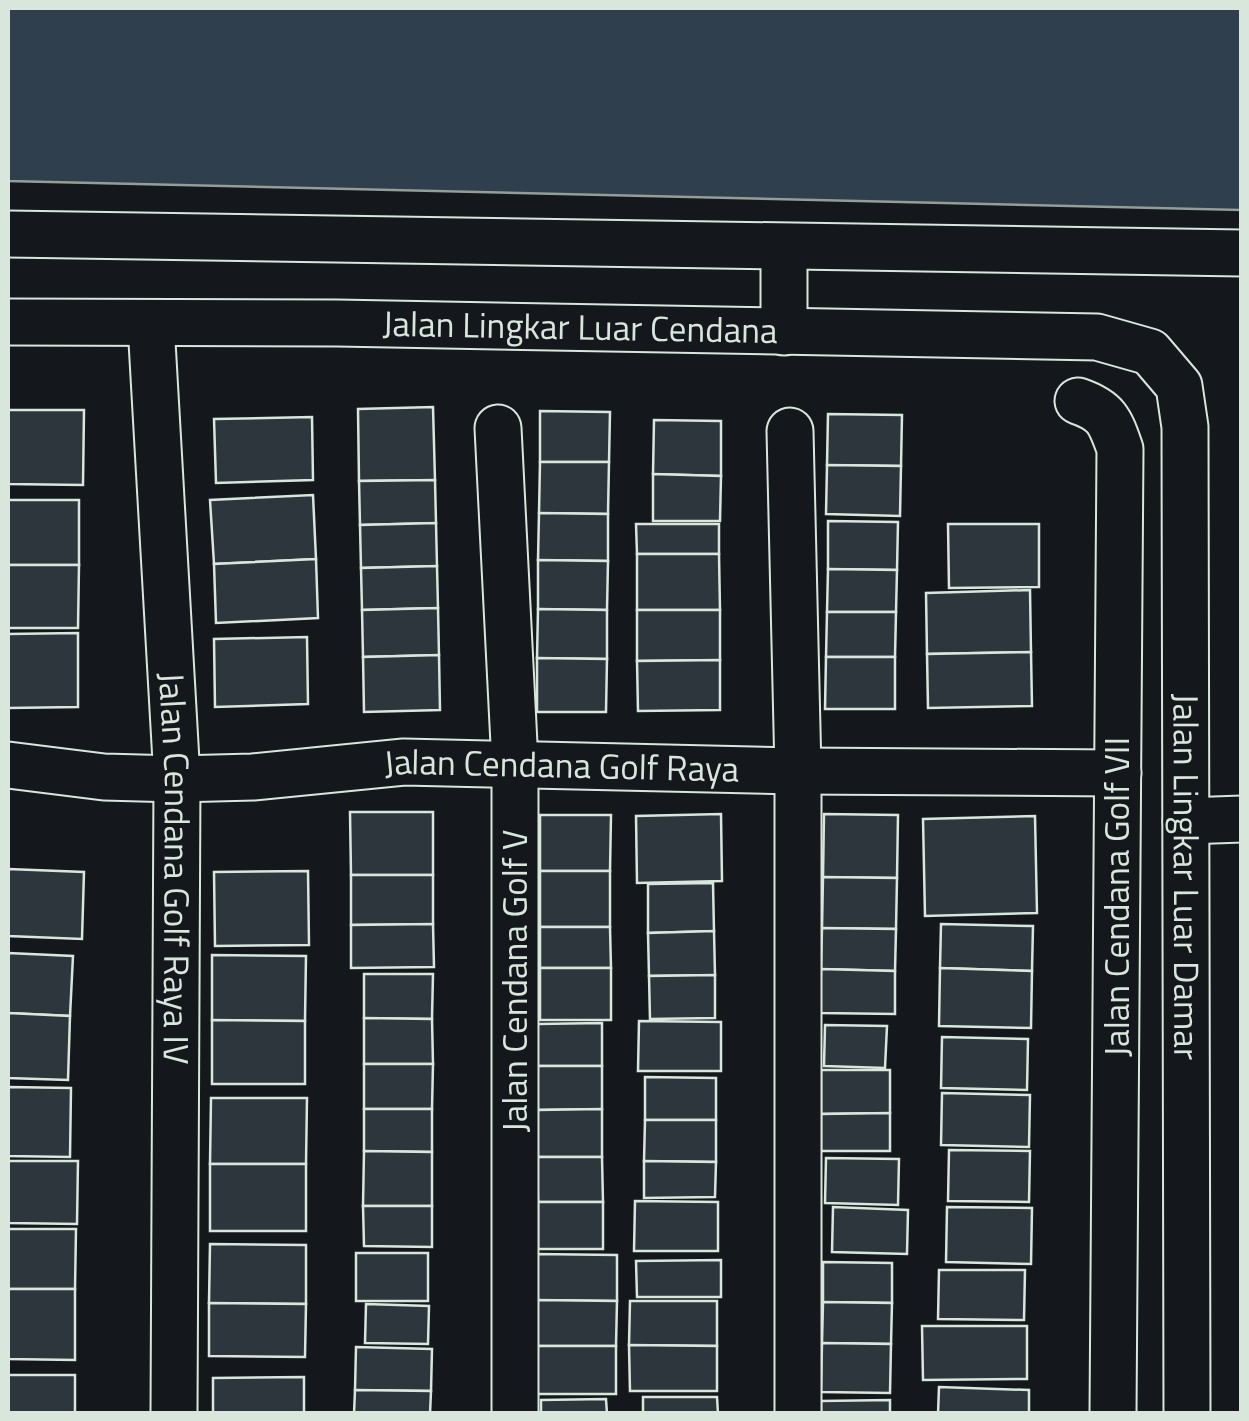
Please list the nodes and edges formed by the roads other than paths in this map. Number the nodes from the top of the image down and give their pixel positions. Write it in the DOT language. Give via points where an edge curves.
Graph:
graph roads {
  1 [pos="8,234"];
  2 [pos="784,248"];
  3 [pos="1242,253"];
  4 [pos="8,322"];
  5 [pos="151,324"];
  6 [pos="784,332"];
  7 [pos="1150,352"];
  8 [pos="1078,402"];
  9 [pos="498,428"];
  10 [pos="790,431"];
  11 [pos="514,764"];
  12 [pos="8,765"];
  13 [pos="798,771"];
  14 [pos="1118,773"];
  15 [pos="178,779"];
  16 [pos="1242,819"];
  17 [pos="1186,821"];
  18 [pos="174,1414"];
  19 [pos="515,1414"];
  20 [pos="798,1414"];
  21 [pos="1114,1414"];
  22 [pos="1187,1414"];
  1 -- 2 [label="street"];
  2 -- 3 [label="street"];
  2 -- 6 [label="street"];
  4 -- 5 [label="street, Jalan Lingkar Luar Cendana"];
  5 -- 6 [label="street, Jalan Lingkar Luar Cendana"];
  5 -- 15 [label="street, Jalan Cendana Golf Raya IV"];
  6 -- 7 [label="street, Jalan Lingkar Luar Cendana" via="1097,337"];
  7 -- 17 [label="street, Jalan Lingkar Luar Damar" via="1179,386 1186,427"];
  8 -- 14 [label="street, Jalan Cendana Golf VII" via="1099,409 1120,449"];
  9 -- 11 [label="street, Jalan Cendana Golf V"];
  10 -- 13 [label="street"];
  11 -- 13 [label="street, Jalan Cendana Golf Raya"];
  11 -- 15 [label="street, Jalan Cendana Golf Raya" via="404,762"];
  11 -- 19 [label="street, Jalan Cendana Golf V"];
  12 -- 15 [label="street, Jalan Cendana Golf Raya"];
  13 -- 14 [label="street, Jalan Cendana Golf Raya"];
  13 -- 20 [label="street"];
  14 -- 21 [label="street, Jalan Cendana Golf VII"];
  15 -- 18 [label="street, Jalan Cendana Golf Raya IV"];
  16 -- 17 [label="street"];
  17 -- 22 [label="street, Jalan Lingkar Luar Damar"];
}
